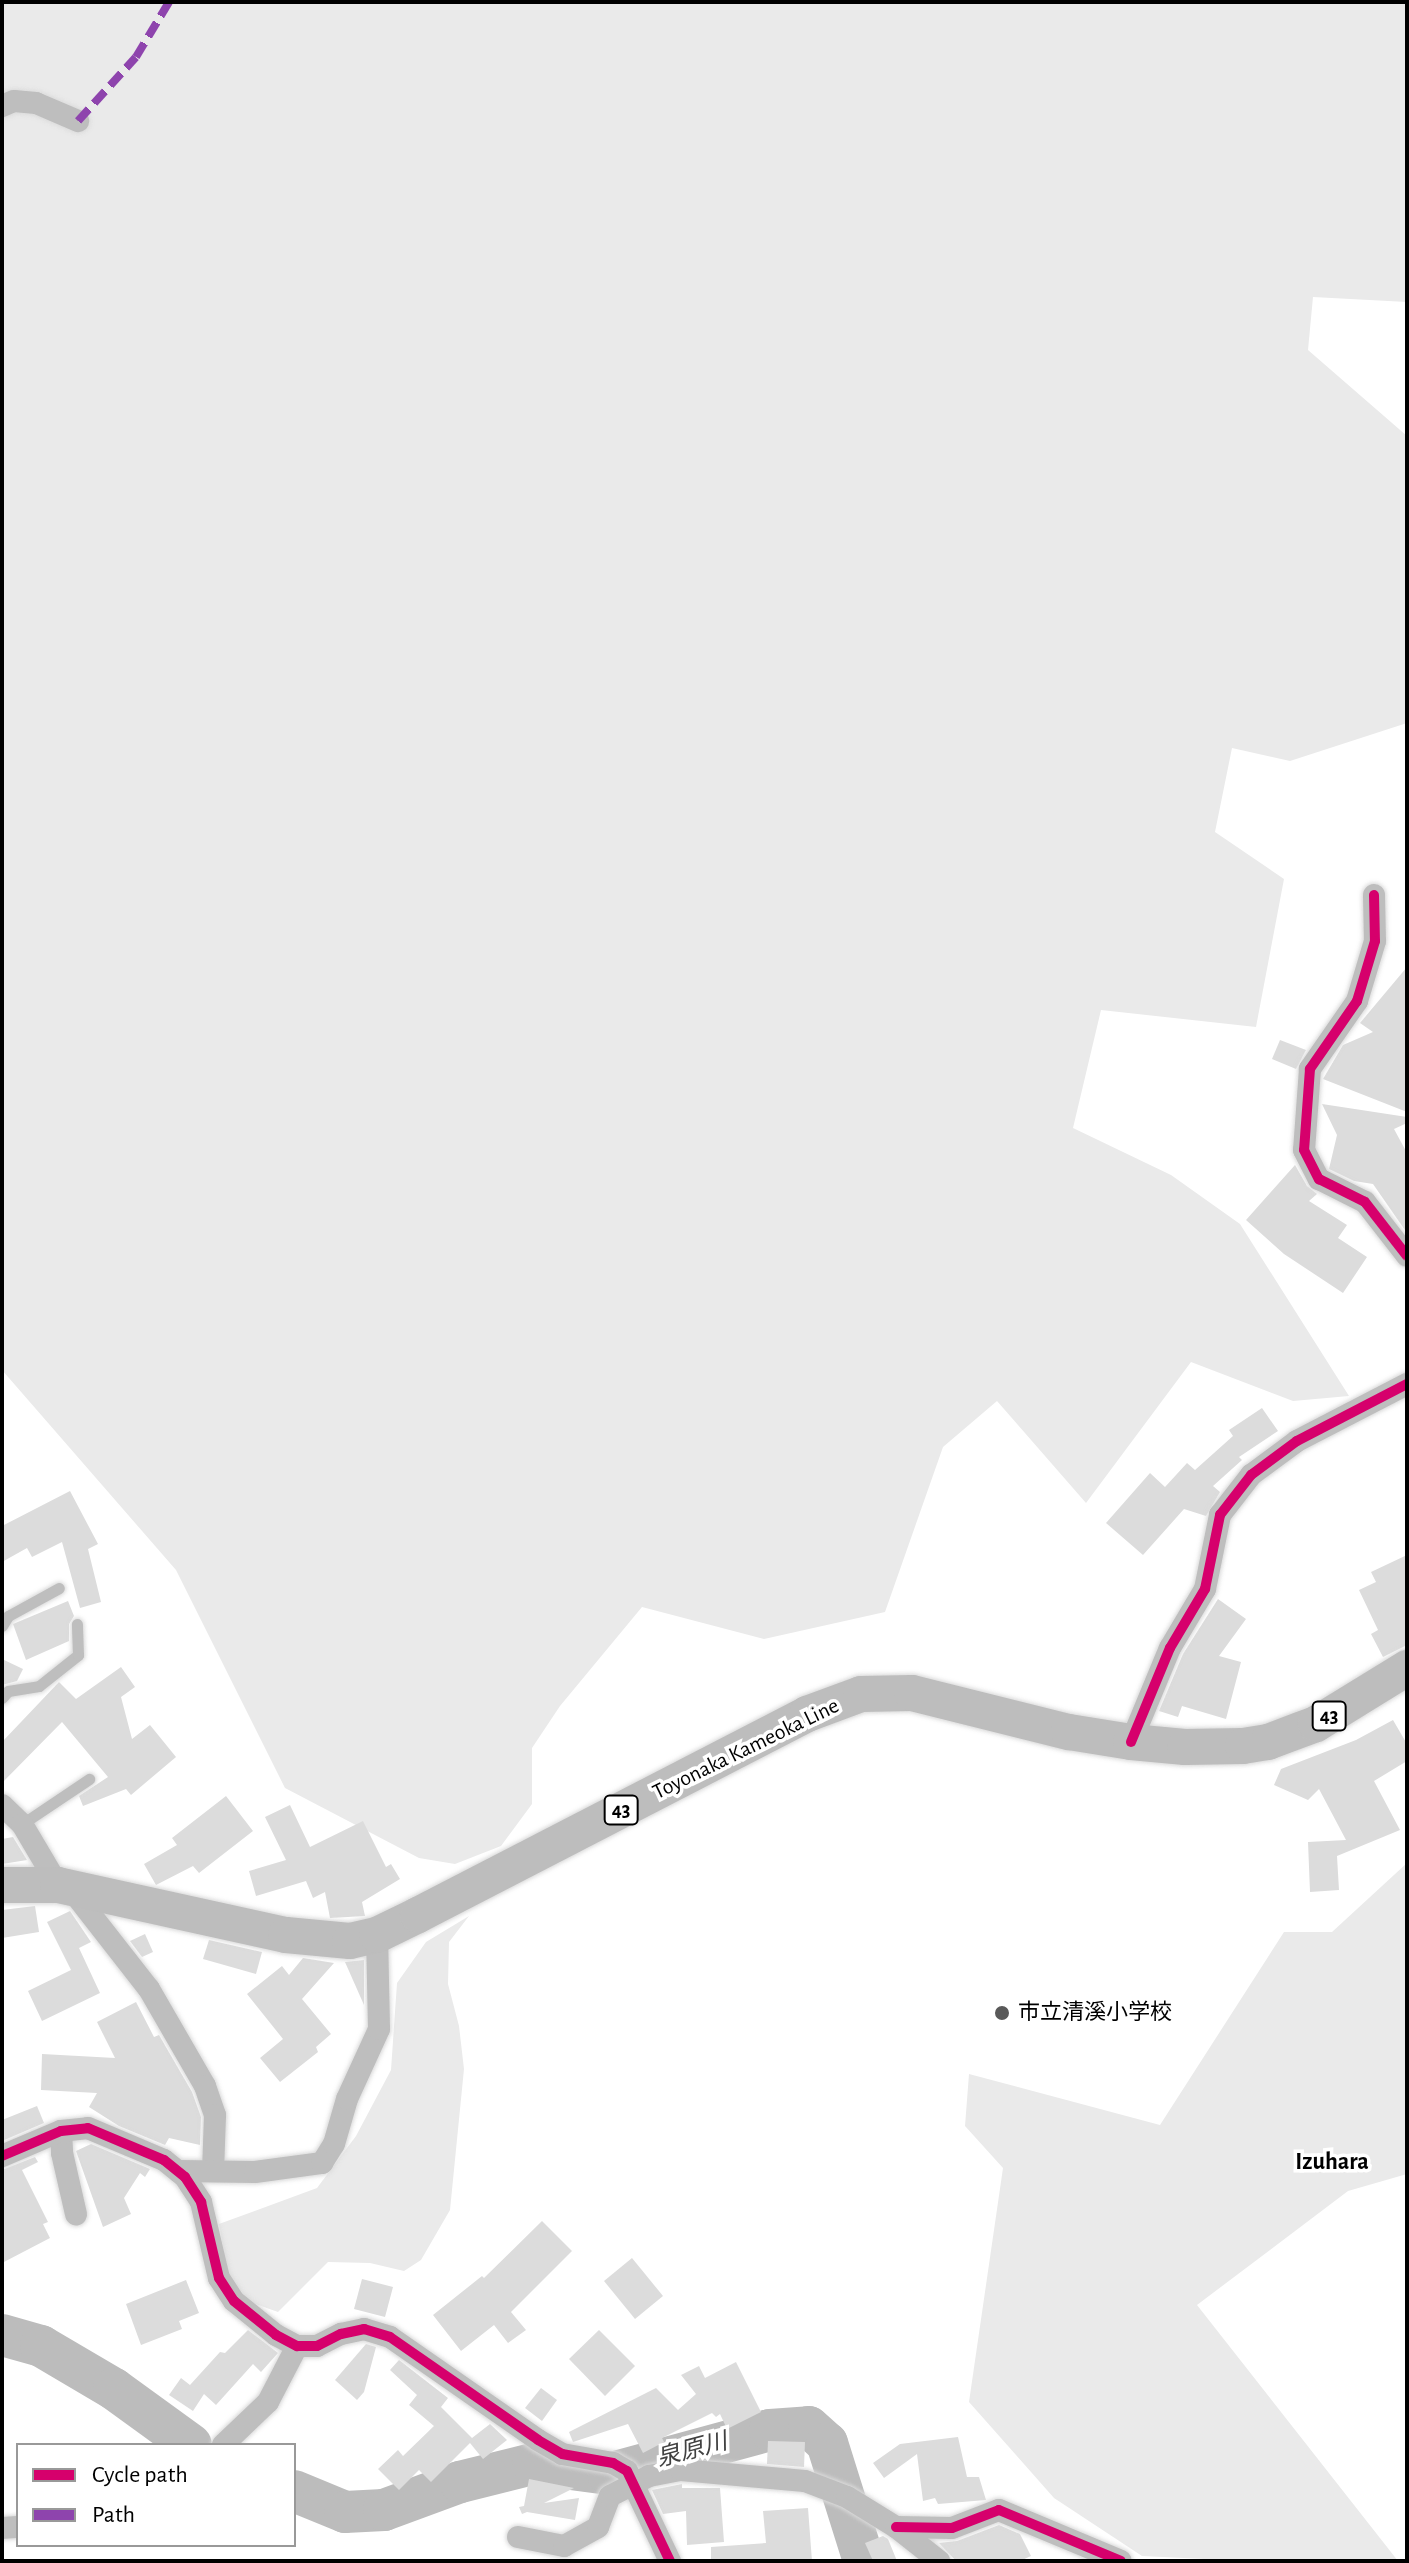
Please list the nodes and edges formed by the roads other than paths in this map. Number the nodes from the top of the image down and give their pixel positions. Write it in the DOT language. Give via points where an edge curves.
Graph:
graph roads {
  1 [pos="2,106"];
  2 [pos="78,121"];
  3 [pos="1374,895"];
  4 [pos="1407,1256"];
  5 [pos="1407,1384"];
  6 [pos="59,1588"];
  7 [pos="77,1624"];
  8 [pos="2,1626"];
  9 [pos="1407,1668"];
  10 [pos="2,1698"];
  11 [pos="1131,1742"];
  12 [pos="89,1779"];
  13 [pos="2,1805"];
  14 [pos="22,1824"];
  15 [pos="2,1885"];
  16 [pos="64,1887"];
  17 [pos="377,1935"];
  18 [pos="61,2131"];
  19 [pos="2,2156"];
  20 [pos="178,2171"];
  21 [pos="213,2171"];
  22 [pos="76,2214"];
  23 [pos="297,2346"];
  24 [pos="225,2443"];
  25 [pos="634,2484"];
  26 [pos="896,2527"];
  27 [pos="518,2537"];
  28 [pos="670,2561"];
  29 [pos="939,2561"];
  30 [pos="1121,2561"];
  1 -- 2 [label="street" via="36,103"];
  3 -- 4 [label="street" via="1375,941 1357,1001 1310,1069 1304,1150 1319,1179 1365,1202"];
  5 -- 11 [label="street" via="1297,1441 1251,1475 1220,1515 1205,1589 1170,1648"];
  6 -- 8 [label="lane" via="8,1616"];
  7 -- 10 [label="lane" via="78,1655 39,1686 8,1691"];
  9 -- 11 [label="main road, Toyonaka Kameoka Line / 43" via="1316,1724 1268,1742 1185,1747"];
  11 -- 17 [label="main road, Toyonaka Kameoka Line / 43" via="912,1693 861,1694 807,1714"];
  12 -- 14 [label="lane"];
  13 -- 14 [label="street"];
  14 -- 16 [label="street"];
  15 -- 16 [label="main road, Toyonaka Kameoka Line / 43"];
  16 -- 17 [label="main road, Toyonaka Kameoka Line / 43" via="286,1935 350,1941"];
  16 -- 21 [label="street" via="149,1989 205,2086 215,2115"];
  17 -- 21 [label="street" via="379,2029 322,2163 255,2172"];
  18 -- 19 [label="street"];
  18 -- 20 [label="street" via="88,2128"];
  18 -- 22 [label="street"];
  20 -- 21 [label="street"];
  20 -- 23 [label="street" via="201,2202 219,2278 234,2301"];
  23 -- 24 [label="street" via="268,2402"];
  23 -- 25 [label="street" via="317,2346 364,2329 390,2337 538,2440 562,2454 613,2463 627,2471"];
  25 -- 26 [label="street" via="681,2470 805,2481 847,2497"];
  25 -- 27 [label="street" via="610,2496 598,2527 564,2546"];
  25 -- 28 [label="street"];
  26 -- 29 [label="street"];
  26 -- 30 [label="street" via="952,2528 999,2510"];
}
